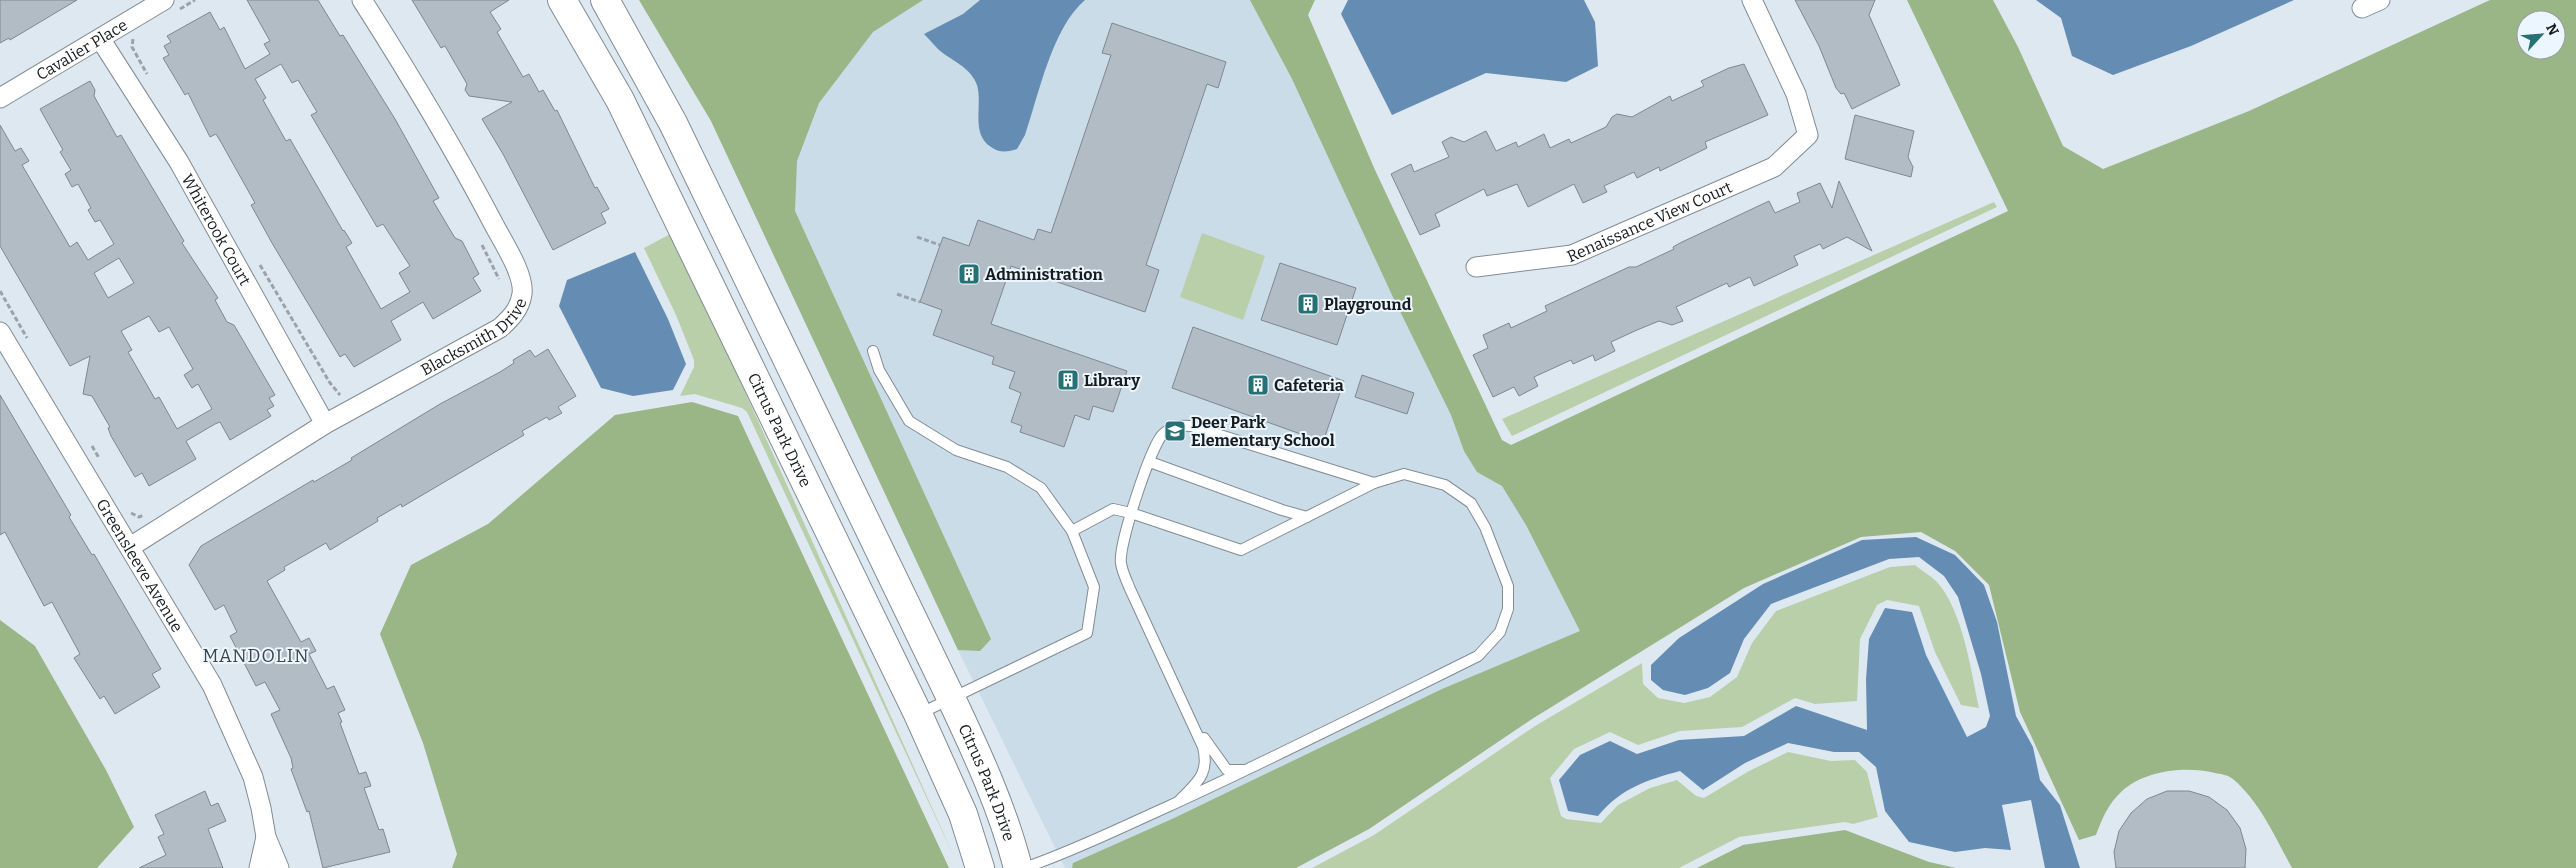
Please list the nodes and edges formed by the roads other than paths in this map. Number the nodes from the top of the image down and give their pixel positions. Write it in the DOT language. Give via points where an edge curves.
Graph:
graph roads {
  1 [pos="362,0"];
  2 [pos="562,0"];
  3 [pos="605,0"];
  4 [pos="1752,0"];
  5 [pos="2380,0"];
  6 [pos="170,6"];
  7 [pos="2362,8"];
  8 [pos="101,40"];
  9 [pos="0,98"];
  10 [pos="1476,267"];
  11 [pos="0,332"];
  12 [pos="874,351"];
  13 [pos="325,424"];
  14 [pos="1150,462"];
  15 [pos="1374,483"];
  16 [pos="1131,513"];
  17 [pos="1307,517"];
  18 [pos="1072,531"];
  19 [pos="130,547"];
  20 [pos="951,698"];
  21 [pos="918,714"];
  22 [pos="1189,717"];
  23 [pos="1246,770"];
  24 [pos="1178,802"];
  25 [pos="266,836"];
  26 [pos="259,868"];
  27 [pos="279,868"];
  28 [pos="980,868"];
  29 [pos="1018,868"];
  30 [pos="1024,868"];
  1 -- 13 [label="street, Blacksmith Drive" via="457,155 512,260 522,294 514,314 500,328"];
  2 -- 21 [label="street, Citrus Park Drive" via="620,100"];
  3 -- 20 [label="street, Citrus Park Drive" via="714,206"];
  4 -- 10 [label="street, Renaissance View Court" via="1796,94 1808,135 1774,167 1572,254"];
  5 -- 7 [label="street"];
  6 -- 8 [label="street, Cavalier Place"];
  8 -- 9 [label="street, Cavalier Place"];
  8 -- 13 [label="street, Whiterook Court" via="179,162"];
  11 -- 19 [label="street, Greensleeve Avenue"];
  12 -- 18 [label="lane" via="879,370 909,421 956,450 1007,467 1042,488"];
  13 -- 19 [label="street, Blacksmith Drive"];
  14 -- 15 [label="lane" via="1162,435 1177,425 1191,426"];
  14 -- 16 [label="lane"];
  14 -- 17 [label="lane"];
  15 -- 17 [label="lane"];
  15 -- 23 [label="lane" via="1404,474 1445,485 1471,503 1485,527 1508,586 1508,608 1500,632 1478,656"];
  16 -- 17 [label="lane" via="1241,550"];
  16 -- 18 [label="lane" via="1113,509"];
  16 -- 22 [label="lane" via="1123,540 1121,563"];
  18 -- 20 [label="lane" via="1094,587 1087,633"];
  19 -- 25 [label="street, Greensleeve Avenue" via="212,685 238,738 262,808"];
  20 -- 21 [label="lane"];
  20 -- 29 [label="street, Citrus Park Drive" via="984,768 1010,836"];
  21 -- 28 [label="street, Citrus Park Drive" via="963,814"];
  22 -- 23 [label="lane" via="1227,770"];
  22 -- 24 [label="lane" via="1206,761 1202,778"];
  23 -- 24 [label="lane"];
  24 -- 30 [label="lane"];
  25 -- 26 [label="street, Greensleeve Avenue"];
  25 -- 27 [label="street, Greensleeve Avenue"];
}
